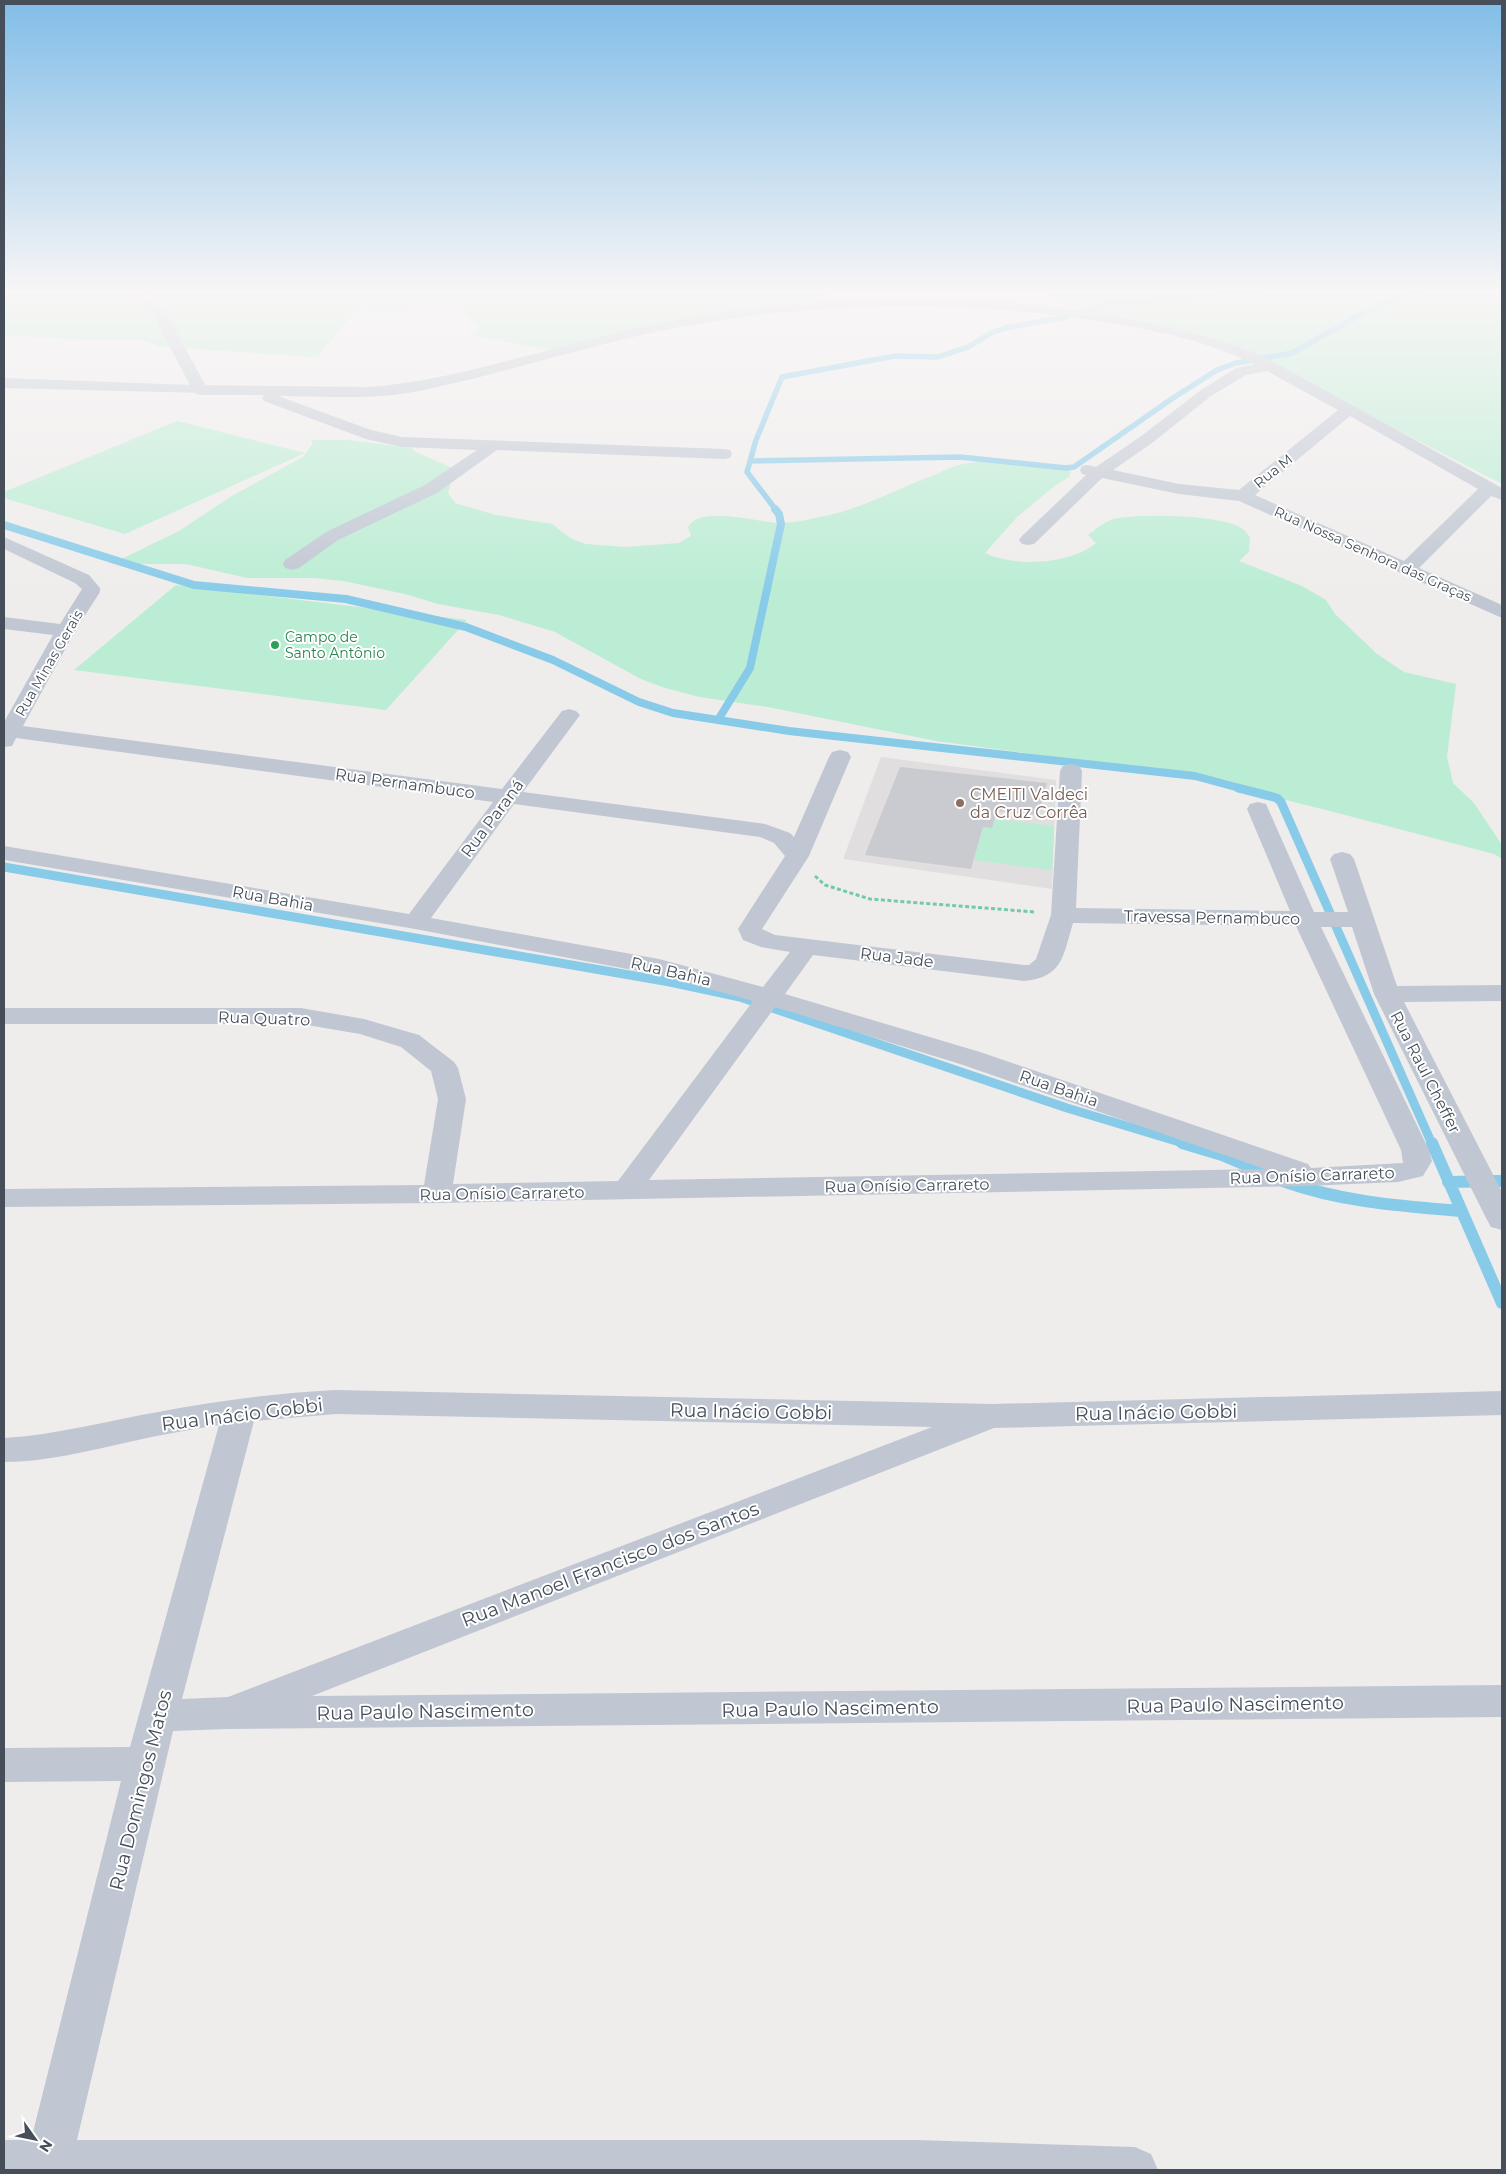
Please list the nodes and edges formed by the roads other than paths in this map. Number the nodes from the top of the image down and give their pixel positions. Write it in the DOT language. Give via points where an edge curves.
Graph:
graph roads {
  1 [pos="256,392"];
  2 [pos="1205,392"];
  3 [pos="1318,392"];
  4 [pos="1349,409"];
  5 [pos="493,446"];
  6 [pos="724,454"];
  7 [pos="1094,471"];
  8 [pos="1496,491"];
  9 [pos="1243,496"];
  10 [pos="1028,540"];
  11 [pos="4,542"];
  12 [pos="292,564"];
  13 [pos="1407,569"];
  14 [pos="1502,612"];
  15 [pos="4,623"];
  16 [pos="65,631"];
  17 [pos="569,715"];
  18 [pos="6,734"];
  19 [pos="840,757"];
  20 [pos="1071,771"];
  21 [pos="508,796"];
  22 [pos="1258,809"];
  23 [pos="4,853"];
  24 [pos="796,856"];
  25 [pos="1342,859"];
  26 [pos="50,860"];
  27 [pos="4,861"];
  28 [pos="1063,915"];
  29 [pos="1317,919"];
  30 [pos="1361,920"];
  31 [pos="415,922"];
  32 [pos="807,946"];
  33 [pos="1502,993"];
  34 [pos="1387,994"];
  35 [pos="768,997"];
  36 [pos="4,1016"];
  37 [pos="1311,1177"];
  38 [pos="1493,1187"];
  39 [pos="627,1190"];
  40 [pos="437,1194"];
  41 [pos="4,1198"];
  42 [pos="1502,1220"];
  43 [pos="1502,1403"];
  44 [pos="240,1411"];
  45 [pos="993,1416"];
  46 [pos="4,1450"];
  47 [pos="1502,1702"];
  48 [pos="227,1713"];
  49 [pos="158,1716"];
  50 [pos="145,1764"];
  51 [pos="4,1765"];
  52 [pos="4,2163"];
  53 [pos="48,2166"];
  54 [pos="1136,2170"];
  1 -- 5 [label="street" via="384,439"];
  2 -- 7 [label="street" via="1146,440"];
  3 -- 4 [label="street"];
  4 -- 8 [label="street"];
  4 -- 9 [label="street, Rua M"];
  5 -- 6 [label="street"];
  5 -- 12 [label="street" via="431,489 332,536"];
  7 -- 9 [label="street, Rua Nossa Senhora das Graças" via="1179,489"];
  7 -- 10 [label="street"];
  8 -- 13 [label="street"];
  9 -- 13 [label="street, Rua Nossa Senhora das Graças"];
  11 -- 16 [label="street, Rua Minas Gerais" via="89,585 91,592"];
  13 -- 14 [label="street, Rua Nossa Senhora das Graças"];
  15 -- 16 [label="street"];
  16 -- 18 [label="street, Rua Minas Gerais"];
  17 -- 21 [label="street, Rua Paraná"];
  18 -- 21 [label="street, Rua Pernambuco"];
  19 -- 24 [label="street, Rua Jade"];
  20 -- 28 [label="street, Rua Jade"];
  21 -- 24 [label="street, Rua Pernambuco" via="765,830 782,838"];
  21 -- 31 [label="street, Rua Paraná"];
  22 -- 29 [label="street, Rua Onísio Carrareto"];
  23 -- 26 [label="street, Rua Bahia"];
  24 -- 32 [label="street, Rua Jade" via="750,929 752,935 759,939"];
  25 -- 30 [label="street, Rua Raul Cheffer"];
  26 -- 27 [label="street"];
  26 -- 31 [label="street, Rua Bahia"];
  28 -- 29 [label="street, Travessa Pernambuco"];
  28 -- 32 [label="street, Rua Jade" via="1048,961 1035,972"];
  29 -- 30 [label="street, Travessa Pernambuco"];
  29 -- 37 [label="street, Rua Onísio Carrareto" via="1418,1161 1413,1170 1398,1173"];
  30 -- 34 [label="street, Rua Raul Cheffer"];
  31 -- 35 [label="street, Rua Bahia" via="659,967"];
  32 -- 35 [label="street"];
  33 -- 34 [label="street"];
  34 -- 38 [label="street, Rua Raul Cheffer" via="1471,1162"];
  35 -- 37 [label="street, Rua Bahia" via="970,1058"];
  35 -- 39 [label="street"];
  36 -- 40 [label="street, Rua Quatro" via="301,1016 364,1027 410,1041 444,1068 452,1099"];
  37 -- 39 [label="street, Rua Onísio Carrareto"];
  38 -- 42 [label="street, Rua Raul Cheffer"];
  39 -- 40 [label="street, Rua Onísio Carrareto"];
  40 -- 41 [label="street, Rua Onísio Carrareto"];
  43 -- 45 [label="street, Rua Inácio Gobbi"];
  44 -- 45 [label="street, Rua Inácio Gobbi" via="336,1402"];
  44 -- 46 [label="street, Rua Inácio Gobbi" via="78,1441"];
  44 -- 49 [label="street, Rua Domingos Matos"];
  45 -- 48 [label="street, Rua Manoel Francisco dos Santos"];
  47 -- 48 [label="street, Rua Paulo Nascimento"];
  48 -- 49 [label="street, Rua Paulo Nascimento"];
  49 -- 50 [label="street, Rua Domingos Matos"];
  50 -- 51 [label="street"];
  50 -- 53 [label="street, Rua Domingos Matos"];
  52 -- 53 [label="street"];
  53 -- 54 [label="street" via="917,2163"];
}
